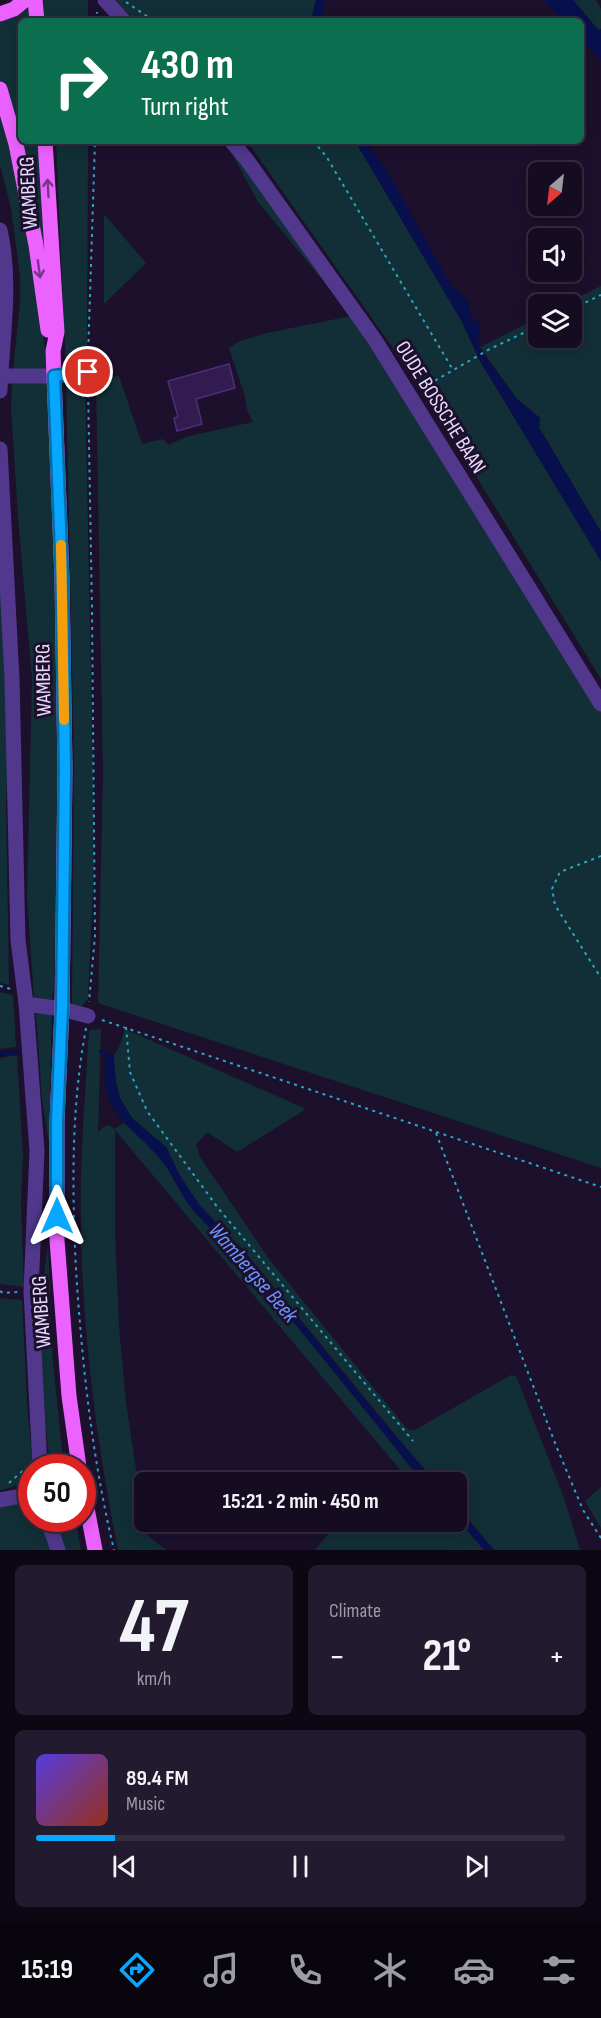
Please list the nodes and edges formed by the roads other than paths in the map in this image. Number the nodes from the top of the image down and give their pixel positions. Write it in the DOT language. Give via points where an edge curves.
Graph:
graph roads {
  1 [pos="25,0"];
  2 [pos="35,0"];
  3 [pos="105,0"];
  4 [pos="0,14"];
  5 [pos="37,18"];
  6 [pos="121,18"];
  7 [pos="0,89"];
  8 [pos="45,144"];
  9 [pos="234,144"];
  10 [pos="0,230"];
  11 [pos="53,351"];
  12 [pos="88,372"];
  13 [pos="1,375"];
  14 [pos="54,376"];
  15 [pos="0,391"];
  16 [pos="0,448"];
  17 [pos="601,704"];
  18 [pos="26,1004"];
  19 [pos="62,1009"];
  20 [pos="88,1016"];
  21 [pos="39,1454"];
  22 [pos="77,1454"];
  23 [pos="2,1494"];
  24 [pos="18,1494"];
  25 [pos="52,1532"];
  26 [pos="92,1532"];
  27 [pos="58,1550"];
  28 [pos="95,1550"];
  1 -- 4 [label="main road"];
  2 -- 5 [label="main road"];
  3 -- 6 [label="street"];
  7 -- 11 [label="main road, WAMBERG, one-way" via="16,144"];
  11 -- 8 [label="main road, WAMBERG, one-way" via="57,332"];
  9 -- 17 [label="street, OUDE BOSSCHE BAAN" via="375,340"];
  10 -- 13 [label="street, WAMBERG" via="6,297"];
  11 -- 14 [label="main road, WAMBERG"];
  12 -- 14 [label="street"];
  13 -- 14 [label="street"];
  13 -- 15 [label="street, WAMBERG"];
  14 -- 19 [label="main road, WAMBERG" via="65,770"];
  16 -- 18 [label="street, WAMBERG" via="12,678 18,940"];
  18 -- 19 [label="street"];
  18 -- 21 [label="street, WAMBERG" via="36,1151 31,1291"];
  19 -- 20 [label="street"];
  19 -- 22 [label="main road, WAMBERG" via="57,1240"];
  23 -- 24 [label="street"];
  25 -- 27 [label="street"];
  26 -- 28 [label="main road"];
}
